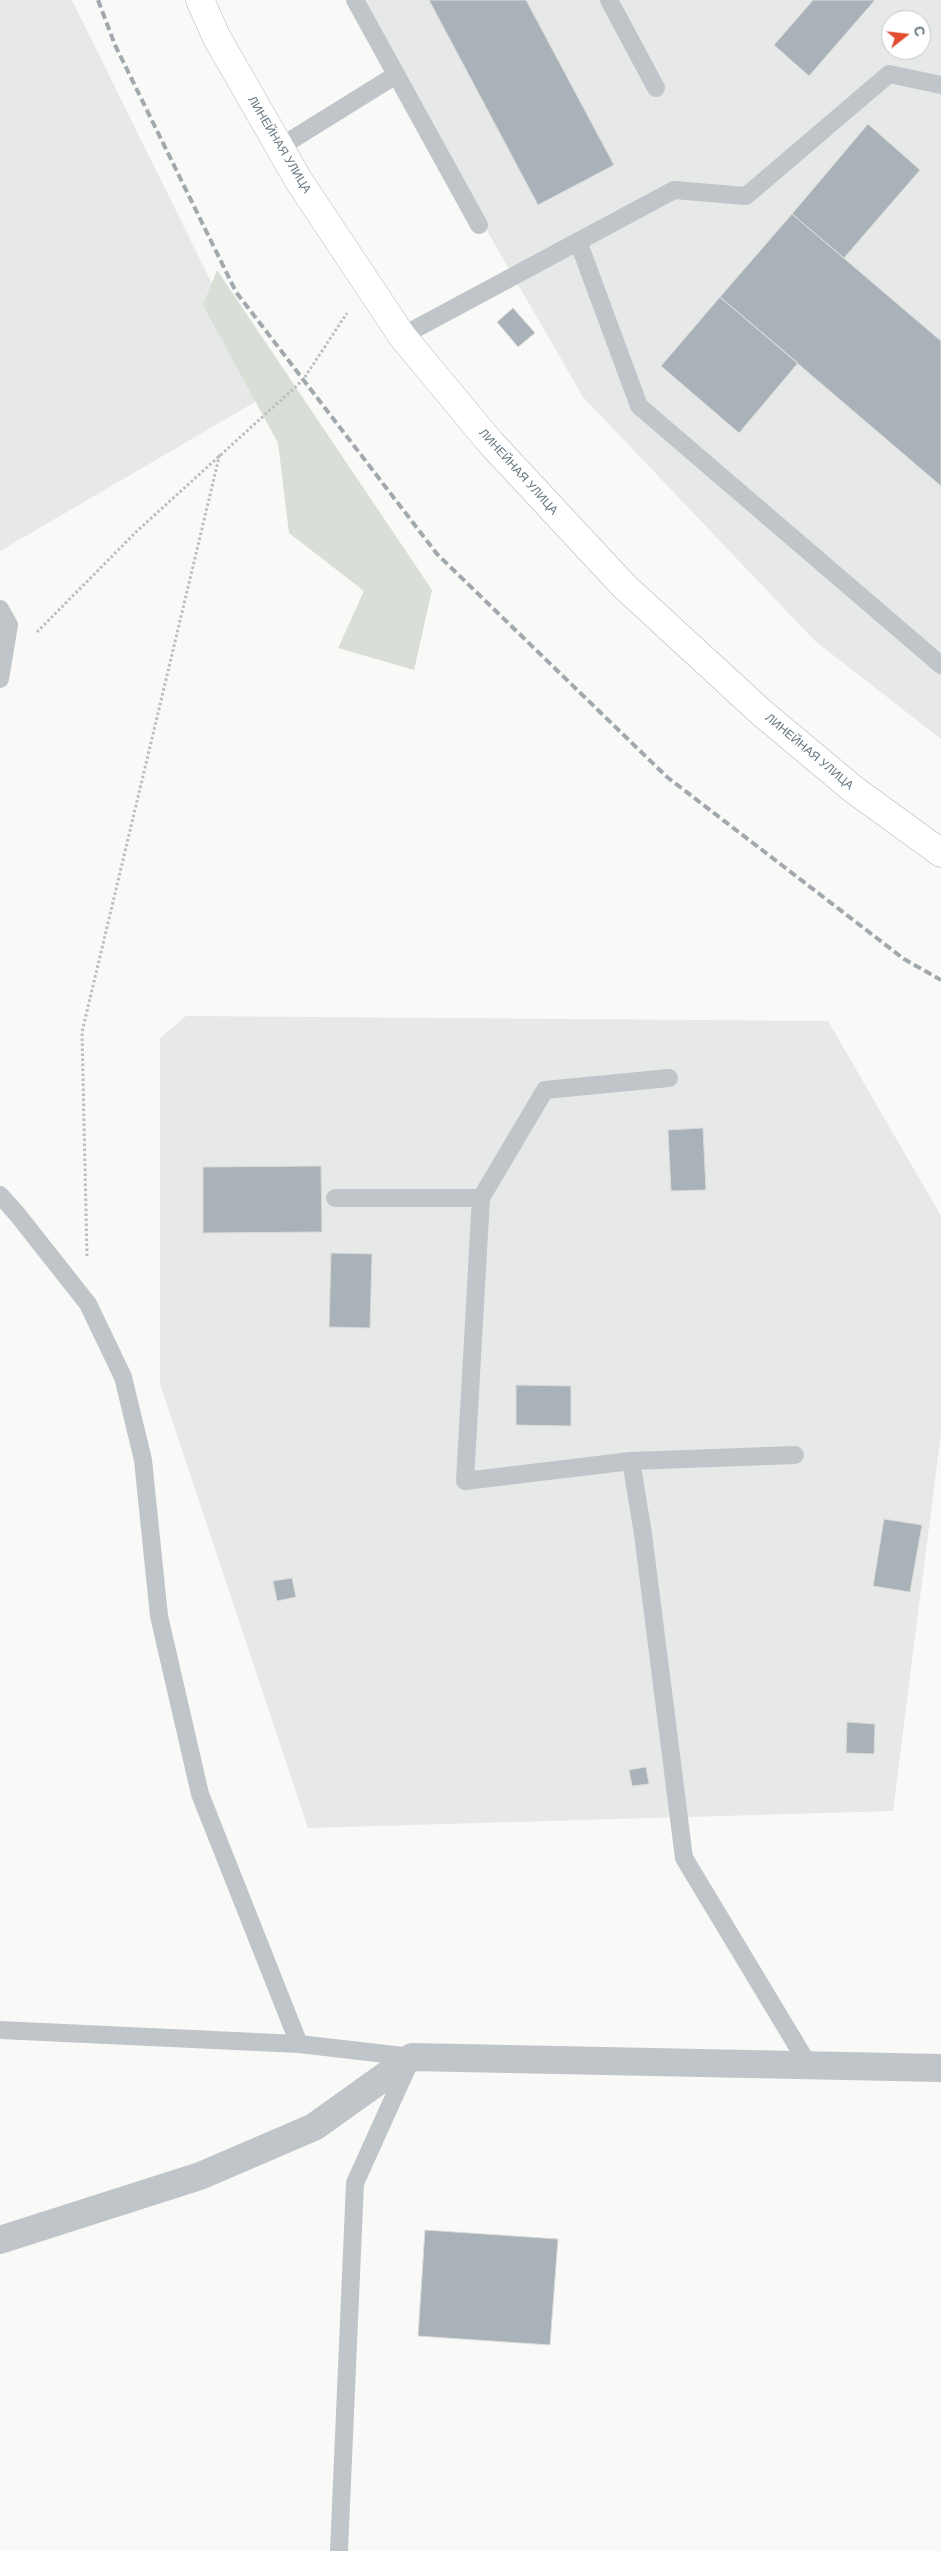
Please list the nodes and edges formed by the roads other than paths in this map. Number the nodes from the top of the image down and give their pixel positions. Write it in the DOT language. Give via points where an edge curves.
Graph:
graph roads {
  1 [pos="200,0"];
  2 [pos="355,0"];
  3 [pos="609,0"];
  4 [pos="396,75"];
  5 [pos="941,85"];
  6 [pos="656,88"];
  7 [pos="280,147"];
  8 [pos="479,225"];
  9 [pos="578,241"];
  10 [pos="402,336"];
  11 [pos="0,609"];
  12 [pos="941,664"];
  13 [pos="1,674"];
  14 [pos="941,853"];
  15 [pos="669,1078"];
  16 [pos="0,1195"];
  17 [pos="335,1198"];
  18 [pos="481,1198"];
  19 [pos="795,1456"];
  20 [pos="631,1461"];
  21 [pos="0,2030"];
  22 [pos="299,2044"];
  23 [pos="412,2057"];
  24 [pos="808,2064"];
  25 [pos="941,2068"];
  26 [pos="0,2240"];
  27 [pos="339,2551"];
  1 -- 7 [label="main road, ЛИНЕЙНАЯ УЛИЦА" via="217,38"];
  2 -- 4 [label="lane"];
  3 -- 6 [label="lane"];
  4 -- 7 [label="lane"];
  4 -- 8 [label="lane"];
  5 -- 9 [label="lane" via="888,74 746,196 674,190"];
  7 -- 10 [label="main road, ЛИНЕЙНАЯ УЛИЦА"];
  9 -- 10 [label="lane"];
  9 -- 12 [label="lane" via="638,406"];
  10 -- 14 [label="main road, ЛИНЕЙНАЯ УЛИЦА" via="490,442 624,586 762,713 853,789"];
  11 -- 13 [label="lane" via="8,625"];
  15 -- 18 [label="lane" via="545,1090"];
  16 -- 22 [label="lane" via="88,1304 123,1378 143,1460 158,1616 200,1794"];
  17 -- 18 [label="lane"];
  18 -- 20 [label="lane" via="465,1481"];
  19 -- 20 [label="lane"];
  20 -- 24 [label="lane" via="684,1858"];
  21 -- 22 [label="lane"];
  22 -- 23 [label="lane"];
  23 -- 24 [label="street"];
  23 -- 26 [label="street" via="314,2127 200,2176"];
  23 -- 27 [label="lane" via="355,2183"];
  24 -- 25 [label="street"];
}
